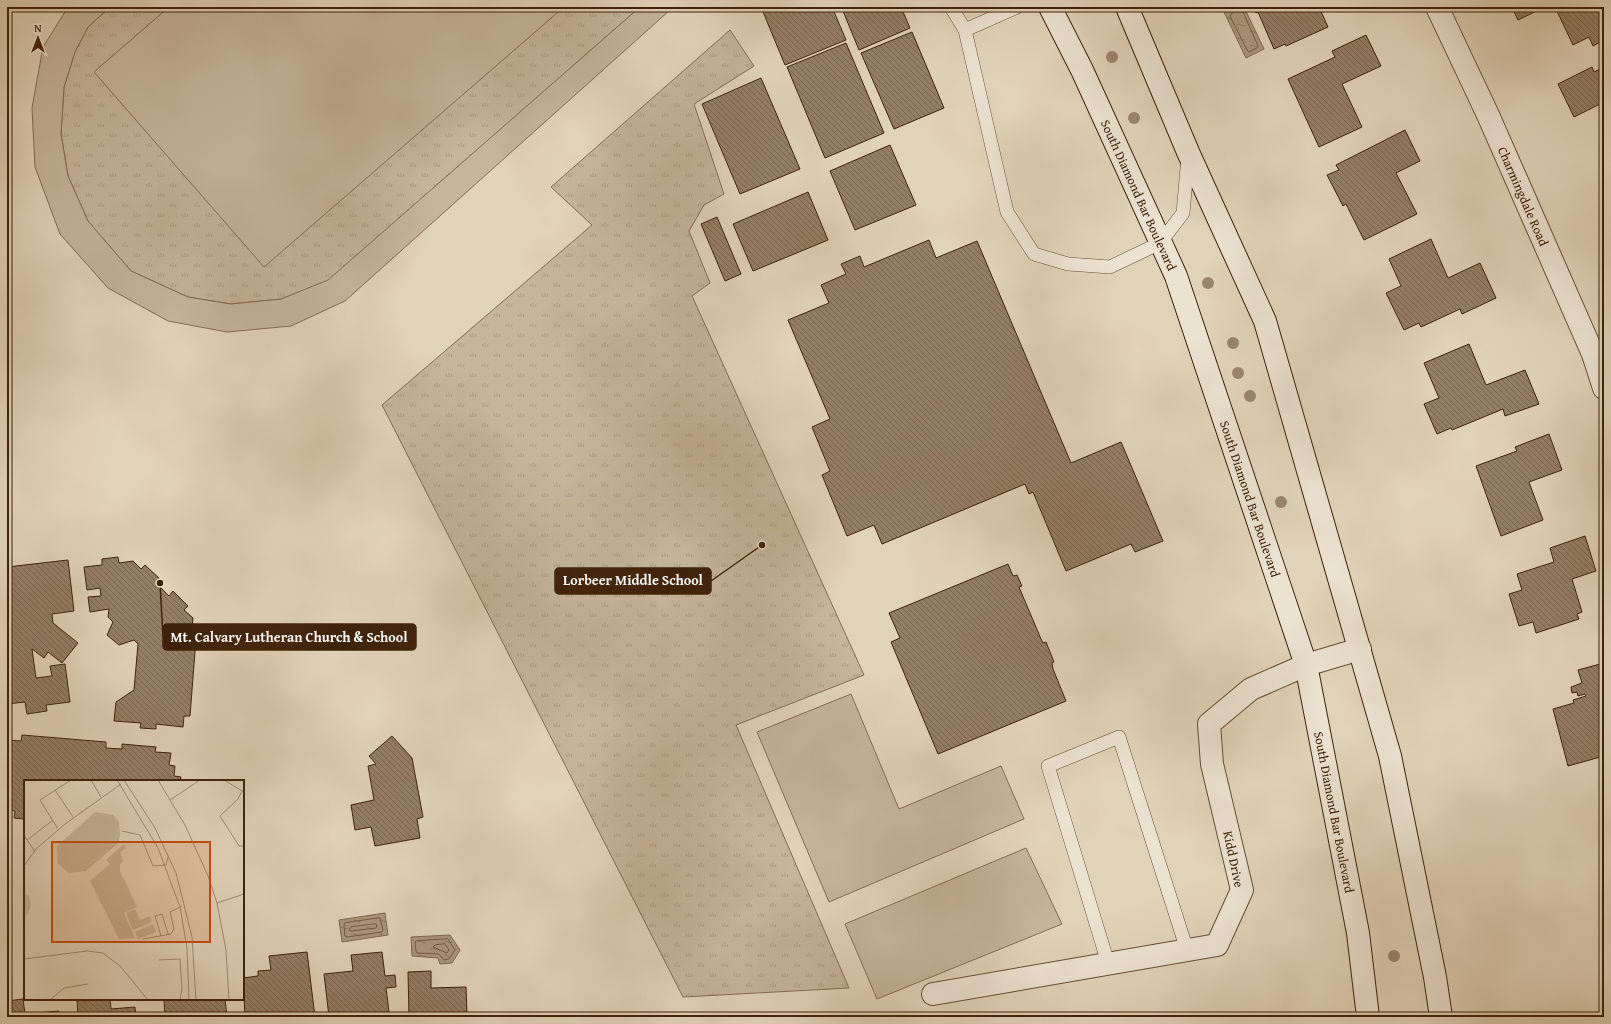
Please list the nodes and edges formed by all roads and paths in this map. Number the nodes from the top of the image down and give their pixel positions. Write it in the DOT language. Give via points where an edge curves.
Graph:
graph roads {
  1 [pos="951,7"];
  2 [pos="1017,7"];
  3 [pos="1050,7"];
  4 [pos="1127,7"];
  5 [pos="1437,7"];
  6 [pos="965,30"];
  7 [pos="1188,152"];
  8 [pos="1160,242"];
  9 [pos="1604,388"];
  10 [pos="1360,649"];
  11 [pos="1306,665"];
  12 [pos="1187,950"];
  13 [pos="1108,963"];
  14 [pos="933,994"];
  15 [pos="1368,1017"];
  16 [pos="1441,1017"];
  1 -- 6 [label="lane"];
  2 -- 6 [label="lane"];
  3 -- 8 [label="main road, South Diamond Bar Boulevard" via="1082,70"];
  4 -- 7 [label="main road"];
  5 -- 9 [label="main road, Charmingdale Road" via="1488,115 1593,354"];
  6 -- 8 [label="lane" via="1007,212 1034,254 1068,264 1110,267"];
  7 -- 8 [label="lane" via="1183,212"];
  7 -- 10 [label="main road" via="1265,321"];
  8 -- 11 [label="main road, South Diamond Bar Boulevard" via="1176,276"];
  10 -- 11 [label="main road, Kidd Drive"];
  10 -- 16 [label="main road" via="1390,756"];
  11 -- 12 [label="main road, Kidd Drive" via="1251,689 1209,724 1212,764 1242,890 1217,945"];
  11 -- 15 [label="main road, South Diamond Bar Boulevard" via="1358,933"];
  12 -- 13 [label="main road, Kidd Drive"];
  12 -- 13 [label="lane" via="1119,737 1048,766"];
  13 -- 14 [label="main road, Kidd Drive"];
}
